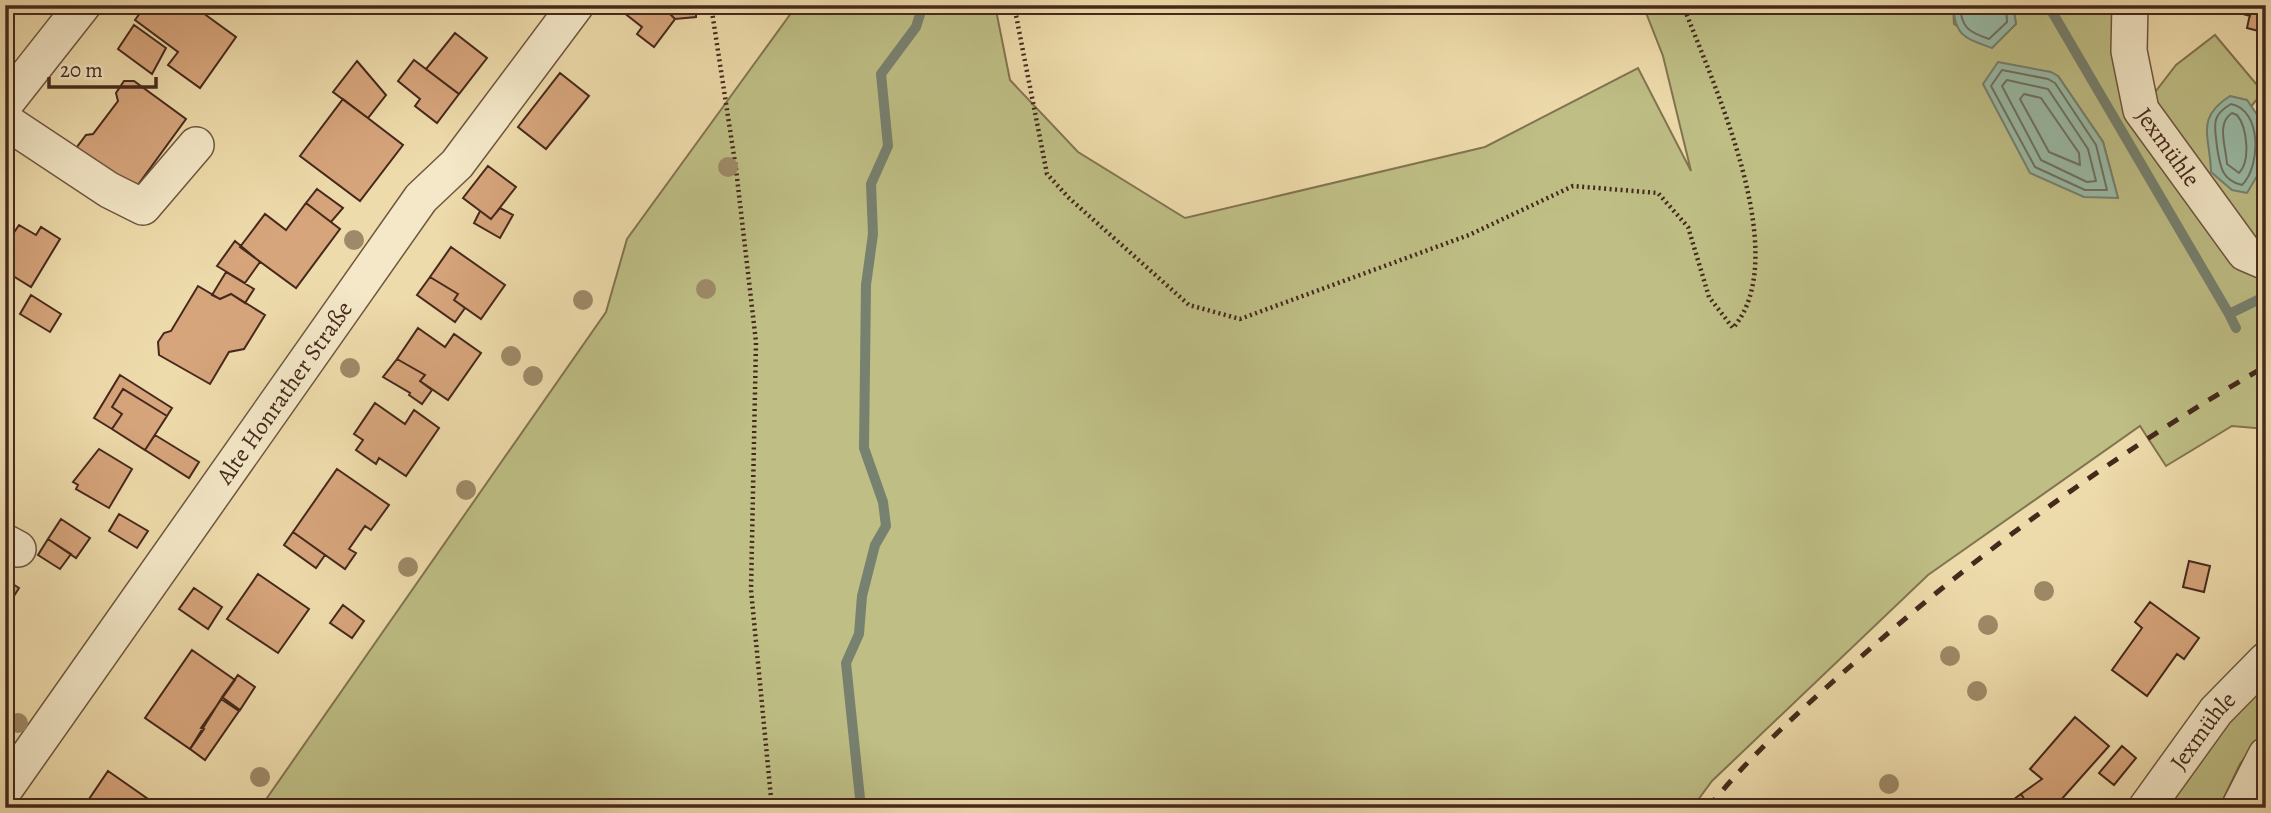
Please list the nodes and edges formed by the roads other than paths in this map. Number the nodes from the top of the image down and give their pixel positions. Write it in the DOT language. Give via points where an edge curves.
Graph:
graph roads {
  1 [pos="83,5"];
  2 [pos="576,5"];
  3 [pos="2130,5"];
  4 [pos="5,104"];
  5 [pos="5,121"];
  6 [pos="196,145"];
  7 [pos="2266,261"];
  8 [pos="2266,660"];
  9 [pos="2266,755"];
  10 [pos="5,789"];
  11 [pos="2146,808"];
  12 [pos="2239,808"];
  1 -- 4 [label="street"];
  2 -- 10 [label="street, Alte Honrather Straße" via="457,164 421,198"];
  3 -- 7 [label="street, Jexmühle" via="2129,51 2141,110 2245,253"];
  5 -- 6 [label="street" via="110,190 143,206"];
  8 -- 11 [label="street, Jexmühle" via="2217,711"];
  9 -- 12 [label="street"];
}
